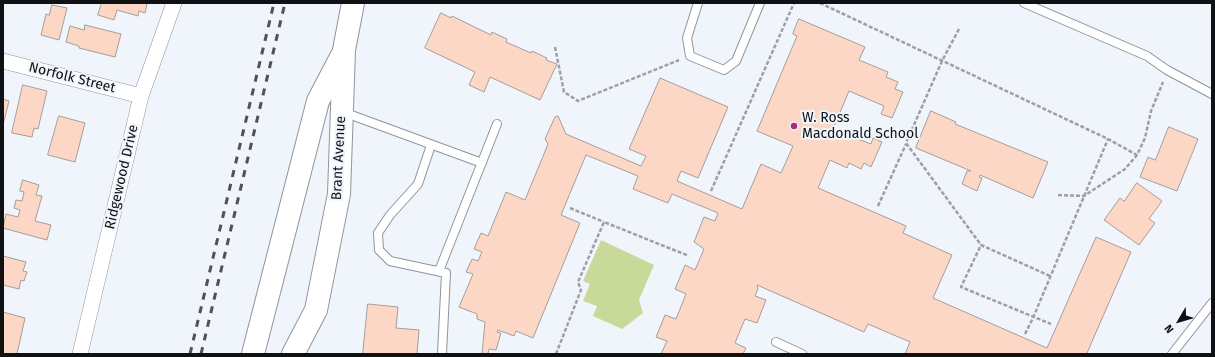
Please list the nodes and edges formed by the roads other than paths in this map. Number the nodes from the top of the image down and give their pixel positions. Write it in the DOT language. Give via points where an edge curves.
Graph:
graph roads {
  1 [pos="174,3"];
  2 [pos="353,3"];
  3 [pos="698,3"];
  4 [pos="760,3"];
  5 [pos="1024,3"];
  6 [pos="344,50"];
  7 [pos="3,61"];
  8 [pos="1212,94"];
  9 [pos="141,96"];
  10 [pos="342,112"];
  11 [pos="497,124"];
  12 [pos="432,145"];
  13 [pos="482,163"];
  14 [pos="439,271"];
  15 [pos="1212,303"];
  16 [pos="316,310"];
  17 [pos="776,342"];
  18 [pos="80,354"];
  19 [pos="253,354"];
  20 [pos="293,354"];
  21 [pos="312,354"];
  22 [pos="442,354"];
  23 [pos="802,354"];
  24 [pos="1172,354"];
  1 -- 9 [label="street, Ridgewood Drive"];
  2 -- 6 [label="main road, Brant Avenue"];
  3 -- 4 [label="lane" via="687,38 690,56 724,70 736,61"];
  5 -- 8 [label="lane" via="1148,56 1167,70"];
  6 -- 10 [label="main road, Brant Avenue"];
  6 -- 19 [label="main road" via="318,101"];
  7 -- 9 [label="street, Norfolk Street"];
  9 -- 18 [label="street, Ridgewood Drive"];
  10 -- 12 [label="lane"];
  10 -- 16 [label="main road, Brant Avenue" via="340,194"];
  11 -- 13 [label="lane"];
  12 -- 13 [label="lane"];
  12 -- 14 [label="lane" via="418,184 390,215 378,233 378,238 379,250 390,261"];
  13 -- 14 [label="lane"];
  14 -- 22 [label="lane" via="446,272"];
  15 -- 24 [label="lane"];
  16 -- 20 [label="main road, Brant Avenue"];
  16 -- 21 [label="main road"];
  17 -- 23 [label="lane"];
}
